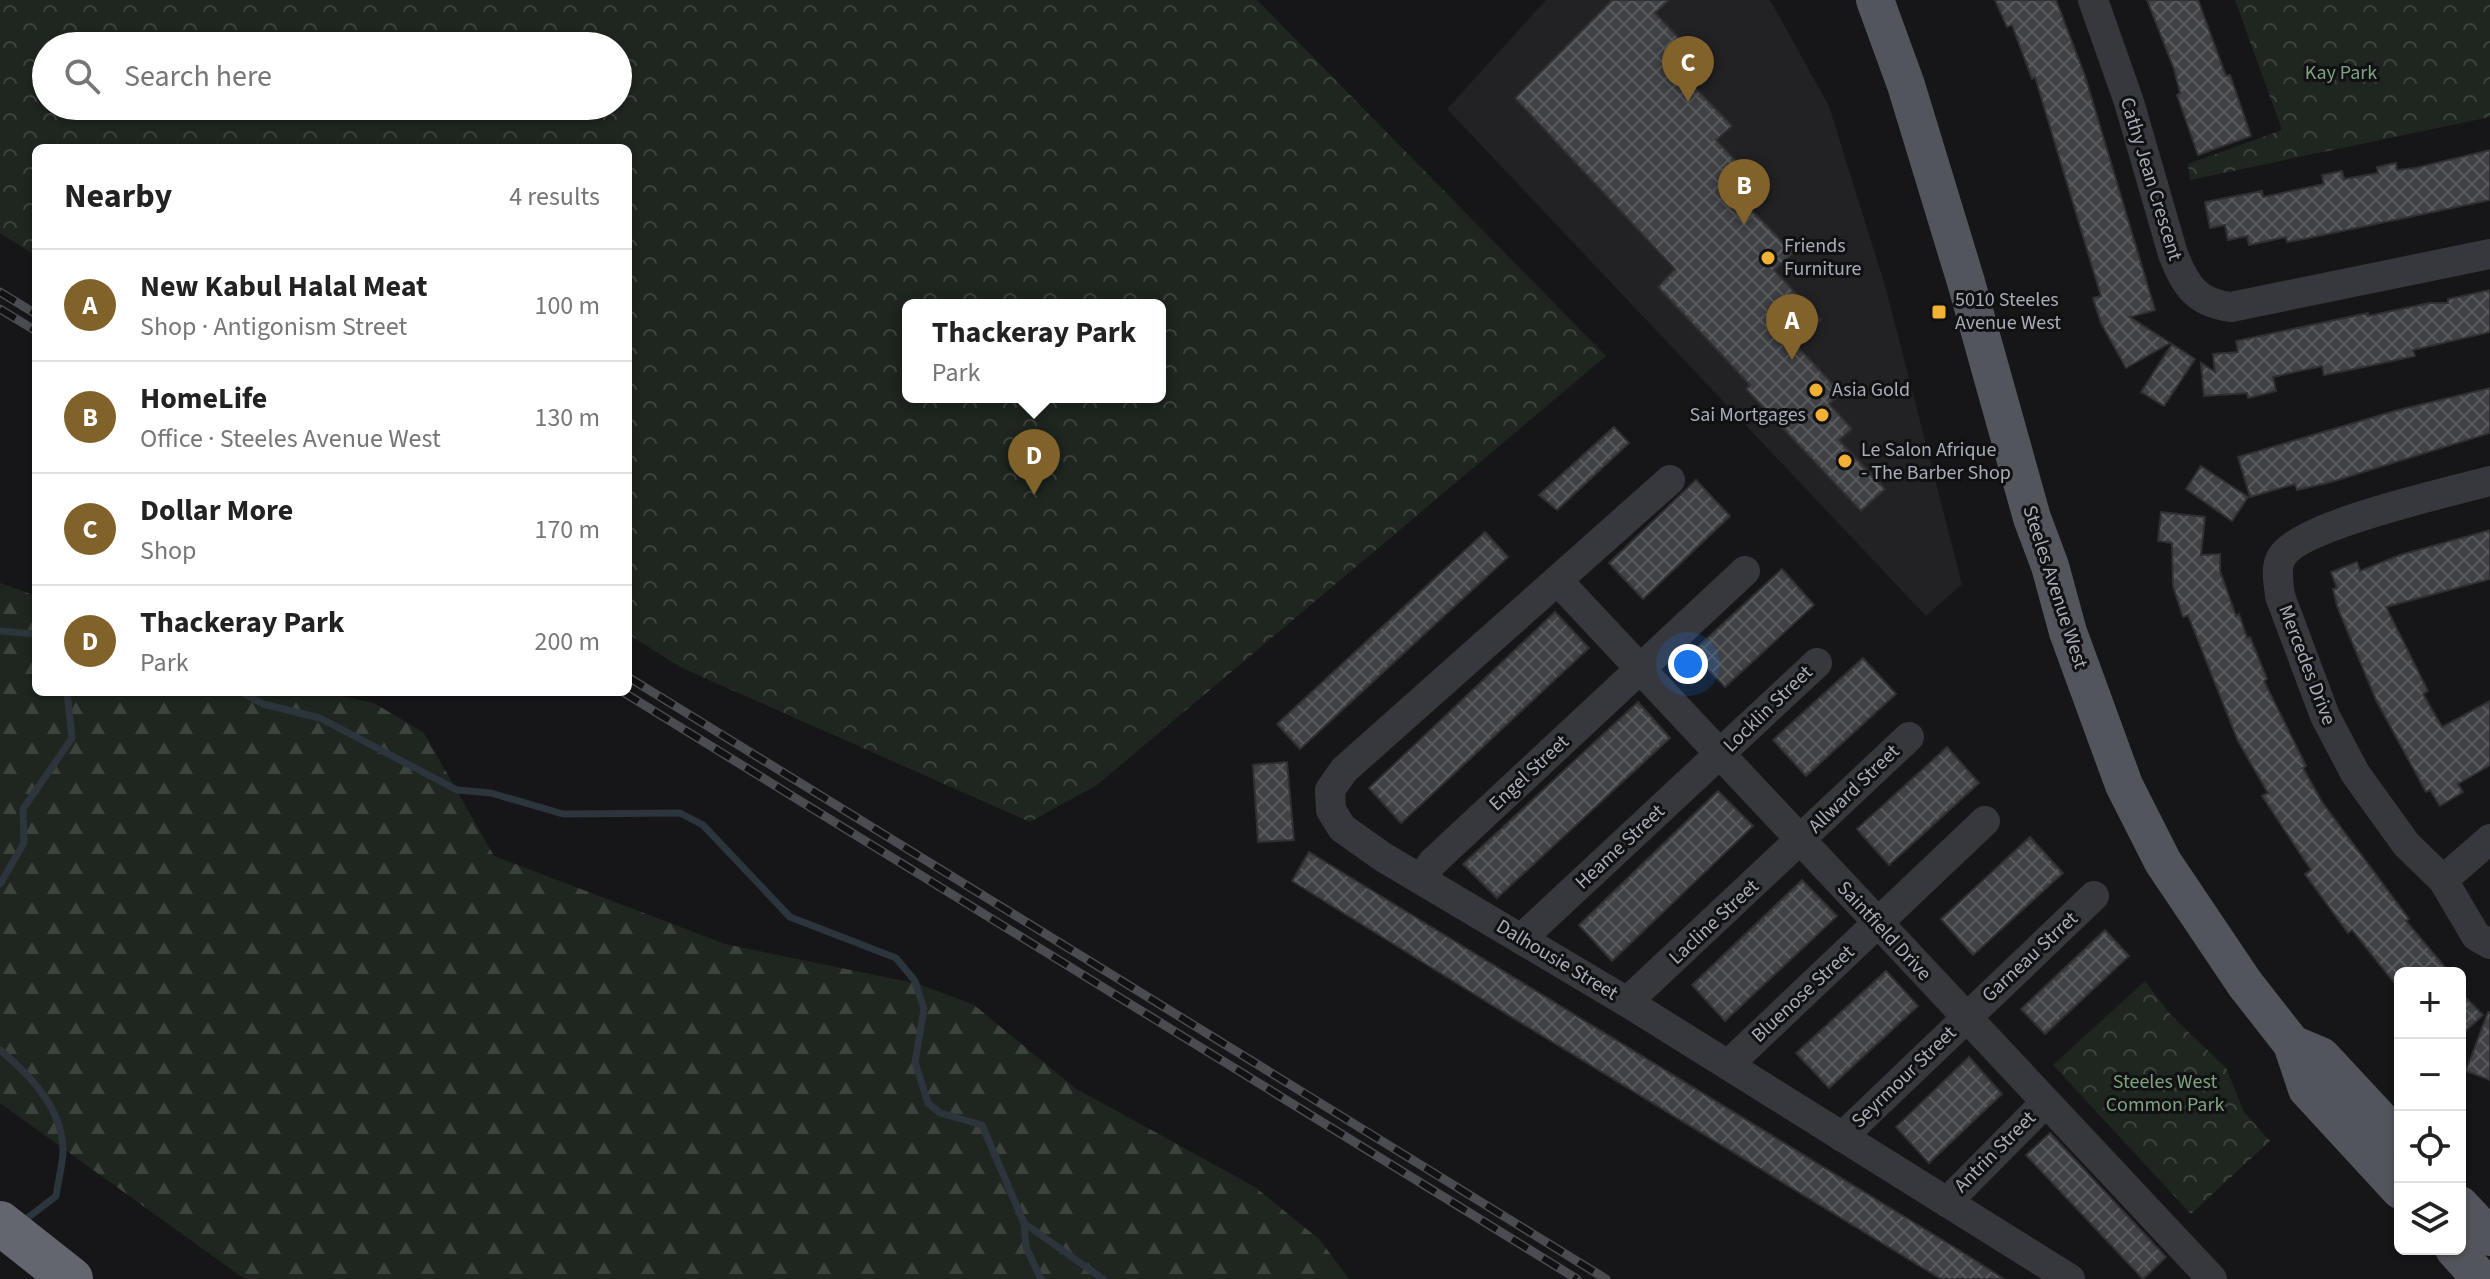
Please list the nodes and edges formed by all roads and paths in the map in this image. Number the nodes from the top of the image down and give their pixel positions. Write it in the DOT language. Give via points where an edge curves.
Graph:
graph roads {
  1 [pos="1875,0"];
  2 [pos="2093,0"];
  3 [pos="2490,254"];
  4 [pos="1670,480"];
  5 [pos="2490,481"];
  6 [pos="1745,571"];
  7 [pos="1558,581"];
  8 [pos="1817,663"];
  9 [pos="1639,670"];
  10 [pos="1909,737"];
  11 [pos="1719,755"];
  12 [pos="1985,821"];
  13 [pos="2490,839"];
  14 [pos="1800,842"];
  15 [pos="1422,878"];
  16 [pos="2443,880"];
  17 [pos="2094,896"];
  18 [pos="1878,924"];
  19 [pos="1521,939"];
  20 [pos="2490,944"];
  21 [pos="1627,1002"];
  22 [pos="1965,1018"];
  23 [pos="2292,1044"];
  24 [pos="1728,1065"];
  25 [pos="2045,1103"];
  26 [pos="2394,1135"];
  27 [pos="1842,1137"];
  28 [pos="2394,1183"];
  29 [pos="1947,1202"];
  30 [pos="0,1223"];
  31 [pos="2466,1223"];
  32 [pos="2477,1257"];
  33 [pos="2196,1273"];
  34 [pos="71,1279"];
  35 [pos="2070,1279"];
  1 -- 23 [label="main road, Steeles Avenue West" via="1906,85 2068,632 2124,785 2163,862"];
  2 -- 3 [label="street, Cathy Jean Crescent" via="2173,254 2196,296 2231,307"];
  4 -- 7 [label="street"];
  5 -- 16 [label="street, Mercedes Drive" via="2314,532 2281,558 2278,575 2280,596 2325,716 2355,773 2406,844"];
  6 -- 9 [label="street, Engel Street"];
  7 -- 9 [label="street, Saintfield Drive"];
  7 -- 15 [label="street, Dalhousie Street" via="1344,770 1330,790 1331,810 1342,828"];
  8 -- 11 [label="street, Locklin Street"];
  9 -- 11 [label="street, Saintfield Drive"];
  9 -- 15 [label="street, Engel Street"];
  10 -- 14 [label="street, Allward Street"];
  11 -- 14 [label="street, Saintfield Drive"];
  11 -- 19 [label="street, Heame Street"];
  12 -- 18 [label="street, Bluenose Street"];
  13 -- 16 [label="street"];
  14 -- 18 [label="street, Saintfield Drive"];
  14 -- 21 [label="street, Lacline Street"];
  15 -- 19 [label="street, Dalhousie Street"];
  16 -- 20 [label="street, Mercedes Drive" via="2476,936"];
  17 -- 22 [label="street, Garneau Strret"];
  18 -- 22 [label="street, Saintfield Drive"];
  18 -- 24 [label="street, Bluenose Street"];
  19 -- 21 [label="street, Dalhousie Street"];
  21 -- 24 [label="street, Dalhousie Street"];
  22 -- 25 [label="street, Saintfield Drive"];
  22 -- 27 [label="street, Seyrmour Street"];
  23 -- 26 [label="main road, Steeles Avenue West" via="2321,1056"];
  23 -- 28 [label="main road, Steeles Avenue West" via="2307,1089"];
  24 -- 27 [label="street, Dalhousie Street"];
  25 -- 29 [label="street, Antrin Street"];
  25 -- 33 [label="street, Saintfield Drive"];
  27 -- 29 [label="street, Dalhousie Street"];
  29 -- 35 [label="street, Dalhousie Street"];
  30 -- 34 [label="highway"];
  31 -- 32 [label="main road"];
}
